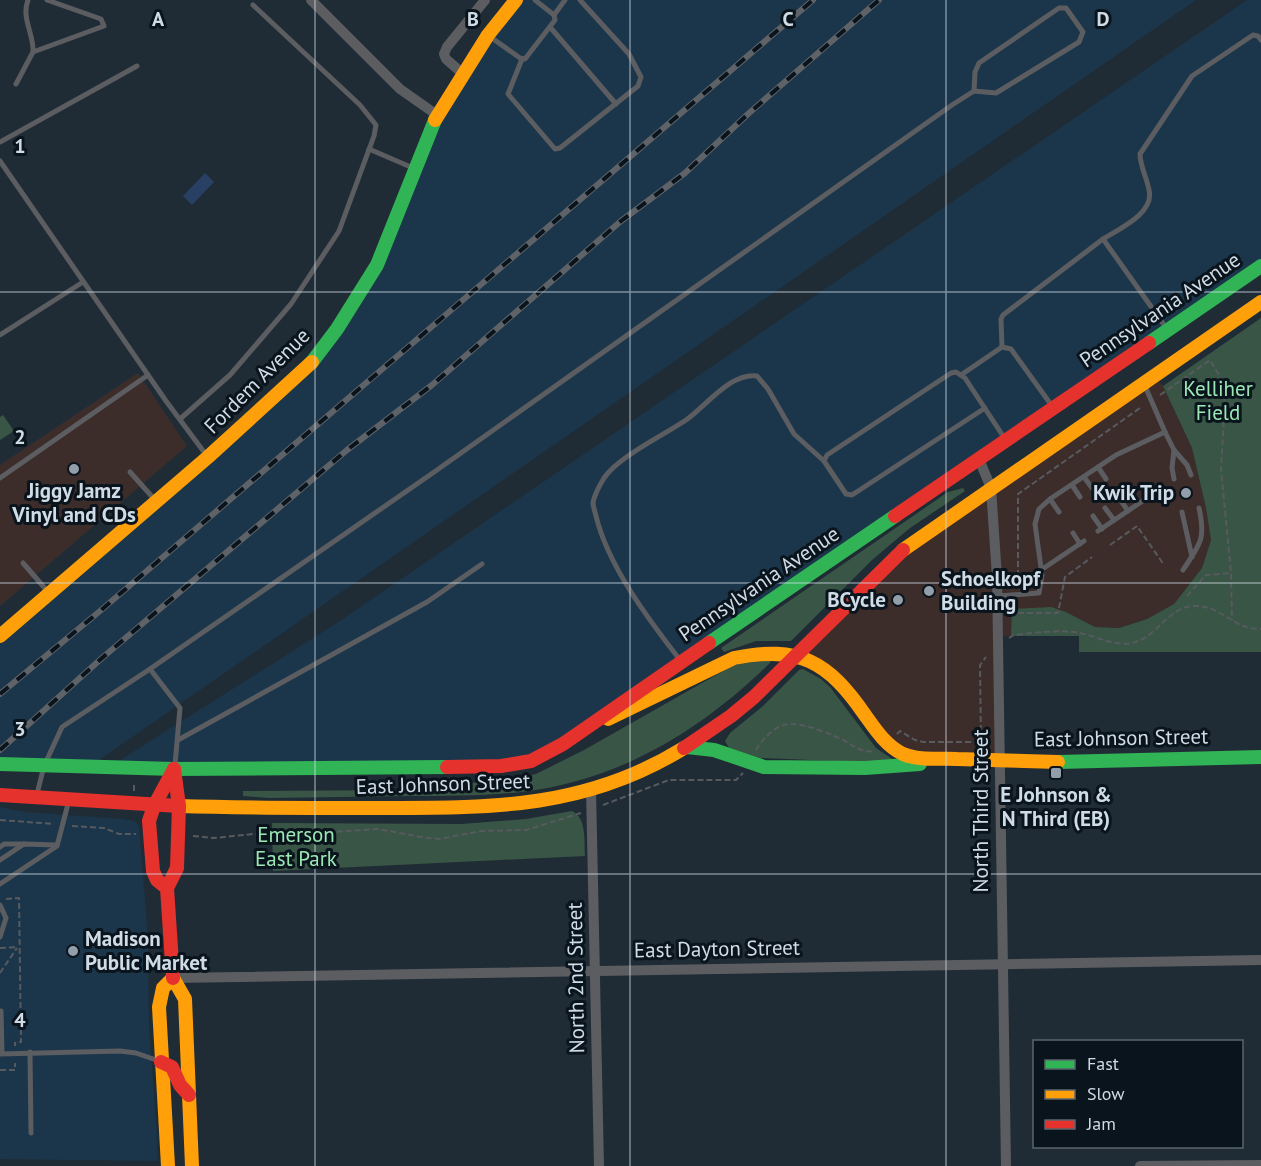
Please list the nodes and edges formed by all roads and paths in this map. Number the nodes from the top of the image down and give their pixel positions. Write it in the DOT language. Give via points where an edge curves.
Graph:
graph roads {
  1 [pos="28,0"];
  2 [pos="47,0"];
  3 [pos="311,0"];
  4 [pos="485,0"];
  5 [pos="516,0"];
  6 [pos="535,0"];
  7 [pos="565,0"];
  8 [pos="580,0"];
  9 [pos="253,5"];
  10 [pos="554,15"];
  11 [pos="550,27"];
  12 [pos="488,35"];
  13 [pos="1260,36"];
  14 [pos="33,52"];
  15 [pos="522,59"];
  16 [pos="137,66"];
  17 [pos="462,73"];
  18 [pos="16,84"];
  19 [pos="974,90"];
  20 [pos="616,104"];
  21 [pos="437,115"];
  22 [pos="0,142"];
  23 [pos="369,149"];
  24 [pos="0,161"];
  25 [pos="414,169"];
  26 [pos="1103,239"];
  27 [pos="1261,266"];
  28 [pos="83,282"];
  29 [pos="1261,303"];
  30 [pos="1168,330"];
  31 [pos="0,335"];
  32 [pos="1002,347"];
  33 [pos="148,375"];
  34 [pos="961,375"];
  35 [pos="1144,384"];
  36 [pos="1160,395"];
  37 [pos="985,408"];
  38 [pos="1054,408"];
  39 [pos="180,419"];
  40 [pos="1165,432"];
  41 [pos="1006,440"];
  42 [pos="1174,450"];
  43 [pos="208,457"];
  44 [pos="979,459"];
  45 [pos="824,461"];
  46 [pos="1098,467"];
  47 [pos="130,472"];
  48 [pos="1191,475"];
  49 [pos="1084,477"];
  50 [pos="0,478"];
  51 [pos="1174,478"];
  52 [pos="1106,479"];
  53 [pos="1072,485"];
  54 [pos="991,488"];
  55 [pos="1092,488"];
  56 [pos="1153,494"];
  57 [pos="1080,497"];
  58 [pos="1119,498"];
  59 [pos="1050,499"];
  60 [pos="157,502"];
  61 [pos="1105,508"];
  62 [pos="1199,508"];
  63 [pos="1128,511"];
  64 [pos="1059,512"];
  65 [pos="1182,512"];
  66 [pos="1094,516"];
  67 [pos="1114,520"];
  68 [pos="1073,533"];
  69 [pos="1110,545"];
  70 [pos="1092,557"];
  71 [pos="1192,557"];
  72 [pos="23,563"];
  73 [pos="482,564"];
  74 [pos="1164,565"];
  75 [pos="1041,570"];
  76 [pos="1183,570"];
  77 [pos="1231,573"];
  78 [pos="50,594"];
  79 [pos="998,596"];
  80 [pos="1187,596"];
  81 [pos="1018,613"];
  82 [pos="1232,620"];
  83 [pos="1261,629"];
  84 [pos="1014,635"];
  85 [pos="0,636"];
  86 [pos="795,655"];
  87 [pos="681,662"];
  88 [pos="980,665"];
  89 [pos="150,669"];
  90 [pos="587,729"];
  91 [pos="895,736"];
  92 [pos="178,740"];
  93 [pos="687,747"];
  94 [pos="880,751"];
  95 [pos="754,754"];
  96 [pos="1261,757"];
  97 [pos="982,760"];
  98 [pos="1000,761"];
  99 [pos="0,764"];
  100 [pos="44,766"];
  101 [pos="174,769"];
  102 [pos="134,784"];
  103 [pos="591,789"];
  104 [pos="134,791"];
  105 [pos="0,795"];
  106 [pos="36,796"];
  107 [pos="69,798"];
  108 [pos="154,806"];
  109 [pos="179,806"];
  110 [pos="279,835"];
  111 [pos="196,836"];
  112 [pos="24,844"];
  113 [pos="57,846"];
  114 [pos="0,847"];
  115 [pos="0,860"];
  116 [pos="0,884"];
  117 [pos="167,888"];
  118 [pos="0,903"];
  119 [pos="0,937"];
  120 [pos="18,947"];
  121 [pos="0,948"];
  122 [pos="1261,960"];
  123 [pos="1003,963"];
  124 [pos="596,971"];
  125 [pos="0,973"];
  126 [pos="173,978"];
  127 [pos="1,1011"];
  128 [pos="30,1052"];
  129 [pos="15,1053"];
  130 [pos="1,1054"];
  131 [pos="161,1062"];
  132 [pos="0,1070"];
  133 [pos="189,1095"];
  134 [pos="32,1133"];
  135 [pos="1261,1165"];
  136 [pos="168,1166"];
  137 [pos="192,1166"];
  138 [pos="599,1166"];
  139 [pos="1006,1166"];
  140 [pos="1140,1166"];
  1 -- 14 [label="lane" via="25,13"];
  2 -- 14 [label="lane" via="101,20 104,26"];
  3 -- 21 [label="street" via="400,89"];
  4 -- 17 [label="street" via="444,54"];
  5 -- 12 [label="main road, Fordem Avenue"];
  6 -- 10 [label="lane"];
  7 -- 10 [label="lane"];
  8 -- 20 [label="lane" via="629,54 641,77 638,86"];
  9 -- 23 [label="lane" via="369,115 376,125"];
  10 -- 11 [label="lane"];
  11 -- 15 [label="lane"];
  11 -- 20 [label="lane"];
  12 -- 15 [label="lane"];
  12 -- 17 [label="main road, Fordem Avenue"];
  13 -- 26 [label="lane" via="1252,35 1192,76 1140,154 1150,193 1147,206"];
  14 -- 18 [label="lane"];
  15 -- 20 [label="lane" via="508,94 555,149"];
  16 -- 22 [label="lane"];
  17 -- 21 [label="main road, Fordem Avenue"];
  19 -- 19 [label="lane" via="979,63 1059,8 1066,8 1083,32 1079,42 996,93"];
  19 -- 89 [label="lane"];
  21 -- 25 [label="main road, Fordem Avenue"];
  23 -- 25 [label="lane"];
  23 -- 39 [label="lane" via="339,231 291,304 230,375"];
  24 -- 28 [label="lane"];
  25 -- 43 [label="main road, Fordem Avenue" via="377,265 337,329 310,364"];
  26 -- 30 [label="lane"];
  26 -- 32 [label="lane" via="1003,315"];
  27 -- 30 [label="main road, Pennsylvania Avenue"];
  28 -- 31 [label="lane"];
  28 -- 33 [label="lane"];
  29 -- 35 [label="main road"];
  30 -- 38 [label="main road, Pennsylvania Avenue"];
  32 -- 34 [label="lane"];
  32 -- 38 [label="lane" via="1011,349"];
  33 -- 39 [label="lane"];
  33 -- 50 [label="lane"];
  34 -- 37 [label="lane"];
  34 -- 45 [label="lane" via="951,373 827,455"];
  35 -- 40 [label="lane"];
  35 -- 54 [label="main road"];
  36 -- 77 [label="path" via="1210,360 1223,382 1221,469"];
  37 -- 41 [label="lane"];
  37 -- 45 [label="lane" via="852,495 846,494"];
  38 -- 41 [label="main road, Pennsylvania Avenue"];
  39 -- 43 [label="lane"];
  40 -- 42 [label="lane"];
  40 -- 46 [label="lane"];
  41 -- 44 [label="main road, Pennsylvania Avenue"];
  42 -- 48 [label="lane"];
  42 -- 51 [label="lane"];
  43 -- 60 [label="main road, Fordem Avenue"];
  44 -- 54 [label="street, North Third Street"];
  44 -- 87 [label="main road, Pennsylvania Avenue"];
  45 -- 87 [label="lane" via="794,434 768,389 757,376 751,375 735,380 699,411 622,460 605,477 593,503 600,532 614,566"];
  46 -- 49 [label="lane"];
  46 -- 52 [label="lane"];
  47 -- 60 [label="lane"];
  49 -- 53 [label="lane"];
  49 -- 55 [label="lane"];
  53 -- 57 [label="lane"];
  53 -- 59 [label="lane"];
  54 -- 79 [label="street, North Third Street"];
  54 -- 86 [label="main road" via="907,546"];
  56 -- 63 [label="lane"];
  58 -- 63 [label="lane"];
  59 -- 64 [label="lane"];
  59 -- 75 [label="lane" via="1039,509 1035,524"];
  60 -- 78 [label="main road, Fordem Avenue"];
  61 -- 67 [label="lane"];
  62 -- 71 [label="lane" via="1204,527"];
  63 -- 67 [label="lane"];
  65 -- 71 [label="lane"];
  66 -- 67 [label="lane" via="1100,530"];
  68 -- 75 [label="lane" via="1082,542"];
  69 -- 74 [label="path" via="1137,526"];
  70 -- 81 [label="path" via="1065,577 1058,613"];
  71 -- 76 [label="lane"];
  72 -- 78 [label="lane"];
  73 -- 92 [label="lane" via="428,602"];
  75 -- 79 [label="lane" via="1039,593"];
  77 -- 80 [label="path" via="1206,575"];
  77 -- 82 [label="path"];
  78 -- 85 [label="main road, Fordem Avenue"];
  79 -- 98 [label="street, North Third Street"];
  82 -- 83 [label="path" via="1240,627"];
  82 -- 84 [label="path" via="1213,609 1186,606 1174,611 1143,639 1130,644 1103,641 1077,632"];
  86 -- 90 [label="main road, East Johnson Street" via="772,651 734,658"];
  86 -- 93 [label="main road" via="730,717"];
  86 -- 97 [label="main road, East Johnson Street" via="820,664 842,683 889,746 907,756"];
  87 -- 90 [label="main road, Pennsylvania Avenue"];
  88 -- 91 [label="path" via="981,741 923,742 900,731"];
  89 -- 92 [label="lane" via="180,708"];
  89 -- 100 [label="lane" via="62,727"];
  90 -- 101 [label="main road, Pennsylvania Avenue" via="531,760 501,766"];
  92 -- 101 [label="lane"];
  93 -- 97 [label="main road, East Johnson Street" via="714,750 764,767 865,768"];
  93 -- 103 [label="main road, East Johnson Street"];
  94 -- 95 [label="path" via="862,751 792,723 771,732"];
  96 -- 98 [label="main road, East Johnson Street"];
  97 -- 98 [label="main road, East Johnson Street"];
  98 -- 123 [label="street, North Third Street"];
  99 -- 100 [label="main road"];
  100 -- 101 [label="main road"];
  100 -- 106 [label="lane"];
  101 -- 108 [label="main road"];
  101 -- 109 [label="main road"];
  102 -- 104 [label="path"];
  103 -- 109 [label="main road, East Johnson Street" via="494,807"];
  103 -- 124 [label="street, North 2nd Street"];
  105 -- 106 [label="main road, East Johnson Street"];
  106 -- 107 [label="main road, East Johnson Street"];
  107 -- 108 [label="main road, East Johnson Street"];
  107 -- 113 [label="lane"];
  108 -- 109 [label="main road, East Johnson Street"];
  108 -- 117 [label="main road" via="149,821 153,871"];
  109 -- 117 [label="main road" via="177,868"];
  110 -- 111 [label="path"];
  112 -- 113 [label="lane"];
  112 -- 114 [label="lane"];
  112 -- 115 [label="lane"];
  113 -- 116 [label="lane"];
  117 -- 126 [label="main road"];
  118 -- 119 [label="lane" via="6,918"];
  118 -- 120 [label="path" via="19,898"];
  120 -- 121 [label="path"];
  120 -- 125 [label="path"];
  120 -- 129 [label="path" via="21,1042 15,1043"];
  122 -- 123 [label="street, East Dayton Street"];
  123 -- 124 [label="street, East Dayton Street"];
  123 -- 139 [label="street, North Third Street"];
  124 -- 126 [label="street, East Dayton Street"];
  124 -- 138 [label="street, North 2nd Street"];
  126 -- 131 [label="main road" via="160,998"];
  126 -- 133 [label="main road" via="185,997"];
  127 -- 130 [label="lane"];
  128 -- 129 [label="lane"];
  128 -- 131 [label="lane" via="120,1051"];
  128 -- 134 [label="lane"];
  129 -- 130 [label="lane"];
  129 -- 132 [label="path" via="15,1070"];
  131 -- 133 [label="main road" via="172,1067"];
  131 -- 136 [label="main road"];
  133 -- 137 [label="main road"];
  135 -- 140 [label="street"];
}
